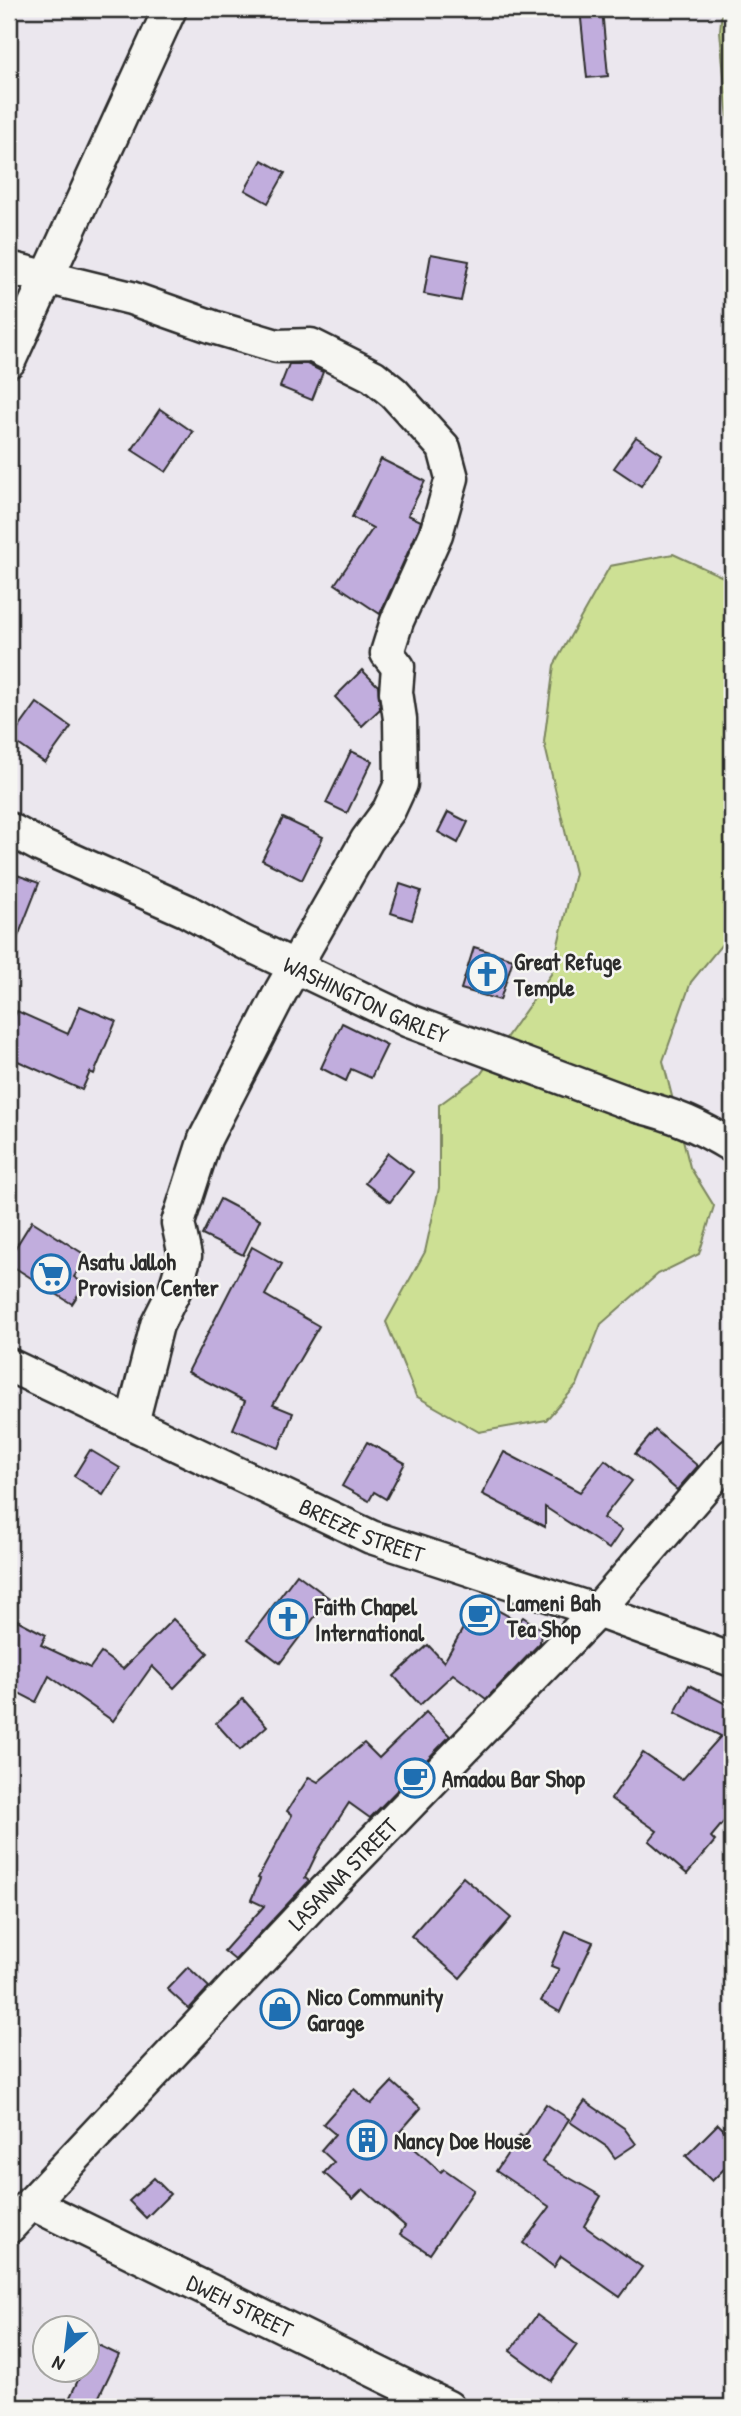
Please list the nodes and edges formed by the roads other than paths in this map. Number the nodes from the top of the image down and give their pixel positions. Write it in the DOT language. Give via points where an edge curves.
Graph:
graph roads {
  1 [pos="170,9"];
  2 [pos="9,268"];
  3 [pos="48,279"];
  4 [pos="9,362"];
  5 [pos="9,829"];
  6 [pos="295,966"];
  7 [pos="732,1146"];
  8 [pos="9,1365"];
  9 [pos="132,1423"];
  10 [pos="732,1455"];
  11 [pos="597,1611"];
  12 [pos="732,1660"];
  13 [pos="31,2203"];
  14 [pos="9,2227"];
  15 [pos="448,2407"];
  1 -- 3 [label="street"];
  2 -- 3 [label="street"];
  3 -- 4 [label="street"];
  3 -- 6 [label="street" via="131,298 277,346 311,345 373,376 444,448 452,478 436,534 387,653 398,667 401,784"];
  5 -- 6 [label="street, WASHINGTON GARLEY"];
  6 -- 7 [label="street, WASHINGTON GARLEY" via="409,1021 666,1113"];
  6 -- 9 [label="street" via="196,1161 177,1223 185,1256 176,1289 157,1325"];
  8 -- 9 [label="street, BREEZE STREET"];
  9 -- 11 [label="street, BREEZE STREET" via="371,1537"];
  10 -- 11 [label="street, LASANNA STREET"];
  11 -- 12 [label="street, BREEZE STREET"];
  11 -- 13 [label="street, LASANNA STREET"];
  13 -- 14 [label="street, LASANNA STREET"];
  13 -- 15 [label="street, DWEH STREET"];
}
